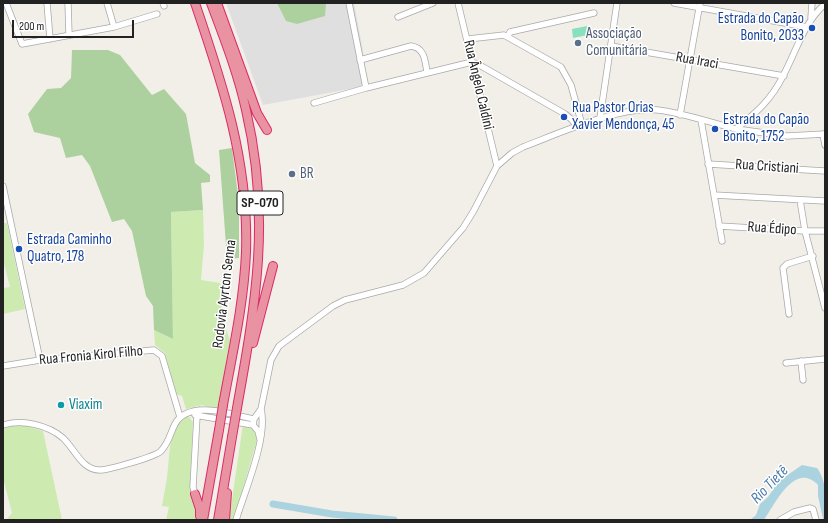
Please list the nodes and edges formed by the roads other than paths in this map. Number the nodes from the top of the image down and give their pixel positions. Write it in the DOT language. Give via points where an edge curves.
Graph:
graph roads {
  1 [pos="6,3"];
  2 [pos="47,3"];
  3 [pos="68,3"];
  4 [pos="107,3"];
  5 [pos="195,3"];
  6 [pos="211,3"];
  7 [pos="217,3"];
  8 [pos="349,3"];
  9 [pos="433,3"];
  10 [pos="458,3"];
  11 [pos="617,3"];
  12 [pos="674,3"];
  13 [pos="812,3"];
  14 [pos="825,4"];
  15 [pos="699,5"];
  16 [pos="594,13"];
  17 [pos="157,14"];
  18 [pos="398,17"];
  19 [pos="811,18"];
  20 [pos="114,27"];
  21 [pos="807,27"];
  22 [pos="70,35"];
  23 [pos="508,36"];
  24 [pos="50,39"];
  25 [pos="468,39"];
  26 [pos="611,46"];
  27 [pos="360,60"];
  28 [pos="690,60"];
  29 [pos="472,62"];
  30 [pos="427,72"];
  31 [pos="784,76"];
  32 [pos="366,88"];
  33 [pos="314,103"];
  34 [pos="680,115"];
  35 [pos="600,118"];
  36 [pos="701,120"];
  37 [pos="579,126"];
  38 [pos="736,129"];
  39 [pos="267,130"];
  40 [pos="824,134"];
  41 [pos="825,145"];
  42 [pos="708,164"];
  43 [pos="497,166"];
  44 [pos="825,171"];
  45 [pos="3,186"];
  46 [pos="714,195"];
  47 [pos="800,200"];
  48 [pos="825,201"];
  49 [pos="719,226"];
  50 [pos="805,231"];
  51 [pos="825,231"];
  52 [pos="722,241"];
  53 [pos="813,256"];
  54 [pos="273,266"];
  55 [pos="825,308"];
  56 [pos="789,314"];
  57 [pos="825,359"];
  58 [pos="40,360"];
  59 [pos="801,361"];
  60 [pos="786,363"];
  61 [pos="3,366"];
  62 [pos="244,366"];
  63 [pos="803,380"];
  64 [pos="261,409"];
  65 [pos="199,413"];
  66 [pos="209,416"];
  67 [pos="180,417"];
  68 [pos="254,422"];
  69 [pos="3,425"];
  70 [pos="197,428"];
  71 [pos="263,429"];
  72 [pos="260,443"];
  73 [pos="225,478"];
  74 [pos="208,492"];
  75 [pos="195,494"];
  76 [pos="791,515"];
  77 [pos="200,520"];
  78 [pos="203,520"];
  79 [pos="218,520"];
  80 [pos="225,520"];
  81 [pos="236,520"];
  82 [pos="780,520"];
  83 [pos="816,520"];
  1 -- 24 [label="street" via="20,43"];
  2 -- 24 [label="street"];
  3 -- 22 [label="street"];
  4 -- 20 [label="street"];
  5 -- 74 [label="highway, Rodovia Ayrton Senna / SP-070, bridge" via="220,77 234,129 245,204 244,273"];
  6 -- 62 [label="highway, Rodovia Ayrton Senna / SP-070" via="240,85 252,141 258,188 259,266"];
  7 -- 39 [label="highway" via="257,113"];
  8 -- 27 [label="street"];
  9 -- 18 [label="street"];
  10 -- 25 [label="street, Rua Ângelo Caldini"];
  11 -- 26 [label="street"];
  12 -- 15 [label="street"];
  13 -- 19 [label="street"];
  14 -- 19 [label="street"];
  15 -- 21 [label="street"];
  15 -- 28 [label="street"];
  16 -- 23 [label="street" via="510,32"];
  17 -- 20 [label="street"];
  19 -- 21 [label="street"];
  20 -- 22 [label="street"];
  21 -- 31 [label="street"];
  22 -- 24 [label="street"];
  23 -- 25 [label="street"];
  23 -- 37 [label="street" via="565,71 571,85"];
  25 -- 29 [label="street, Rua Ângelo Caldini"];
  26 -- 28 [label="street, Rua Iraci"];
  26 -- 35 [label="street"];
  27 -- 30 [label="street" via="412,46 424,54"];
  27 -- 32 [label="street"];
  28 -- 31 [label="street, Rua Iraci"];
  28 -- 34 [label="street"];
  29 -- 30 [label="street"];
  29 -- 37 [label="street" via="565,114"];
  29 -- 43 [label="street, Rua Ângelo Caldini"];
  30 -- 32 [label="street"];
  31 -- 38 [label="street" via="762,108"];
  32 -- 33 [label="street"];
  34 -- 35 [label="street" via="646,110"];
  34 -- 36 [label="street"];
  35 -- 37 [label="street"];
  36 -- 38 [label="street"];
  36 -- 42 [label="street"];
  37 -- 43 [label="street" via="523,147"];
  38 -- 40 [label="street" via="787,136"];
  40 -- 41 [label="street"];
  42 -- 44 [label="street, Rua Cristiani"];
  42 -- 46 [label="street"];
  43 -- 64 [label="street" via="463,228 424,273 403,285 345,300 332,306 279,346 271,360"];
  45 -- 58 [label="street"];
  46 -- 47 [label="street"];
  46 -- 49 [label="street"];
  47 -- 48 [label="street"];
  47 -- 50 [label="street"];
  49 -- 50 [label="street, Rua Édipo"];
  49 -- 52 [label="street"];
  50 -- 51 [label="street, Rua Édipo"];
  50 -- 53 [label="street"];
  53 -- 55 [label="street"];
  53 -- 56 [label="street" via="787,264 783,268"];
  54 -- 62 [label="highway" via="258,328"];
  57 -- 59 [label="street"];
  58 -- 61 [label="street, Rua Fronia Kirol Filho"];
  58 -- 67 [label="street, Rua Fronia Kirol Filho" via="154,350 159,352"];
  59 -- 60 [label="street"];
  59 -- 63 [label="street"];
  62 -- 73 [label="highway, Rodovia Ayrton Senna / SP-070, bridge"];
  64 -- 68 [label="street"];
  64 -- 71 [label="street"];
  65 -- 66 [label="street"];
  65 -- 67 [label="street"];
  65 -- 68 [label="street"];
  65 -- 70 [label="street"];
  66 -- 68 [label="street"];
  66 -- 70 [label="street" via="202,420"];
  67 -- 69 [label="street" via="166,444 157,454 102,470 83,463 68,442 54,432 30,423"];
  68 -- 71 [label="street"];
  68 -- 72 [label="street"];
  70 -- 75 [label="street" via="193,487"];
  71 -- 72 [label="street"];
  72 -- 81 [label="street"];
  73 -- 79 [label="highway, Rodovia Ayrton Senna / SP-070"];
  73 -- 80 [label="highway"];
  74 -- 75 [label="highway" via="204,496"];
  74 -- 78 [label="highway, Rodovia Ayrton Senna / SP-070"];
  75 -- 77 [label="highway" via="200,509"];
  76 -- 82 [label="street"];
  76 -- 83 [label="street" via="812,508"];
}
